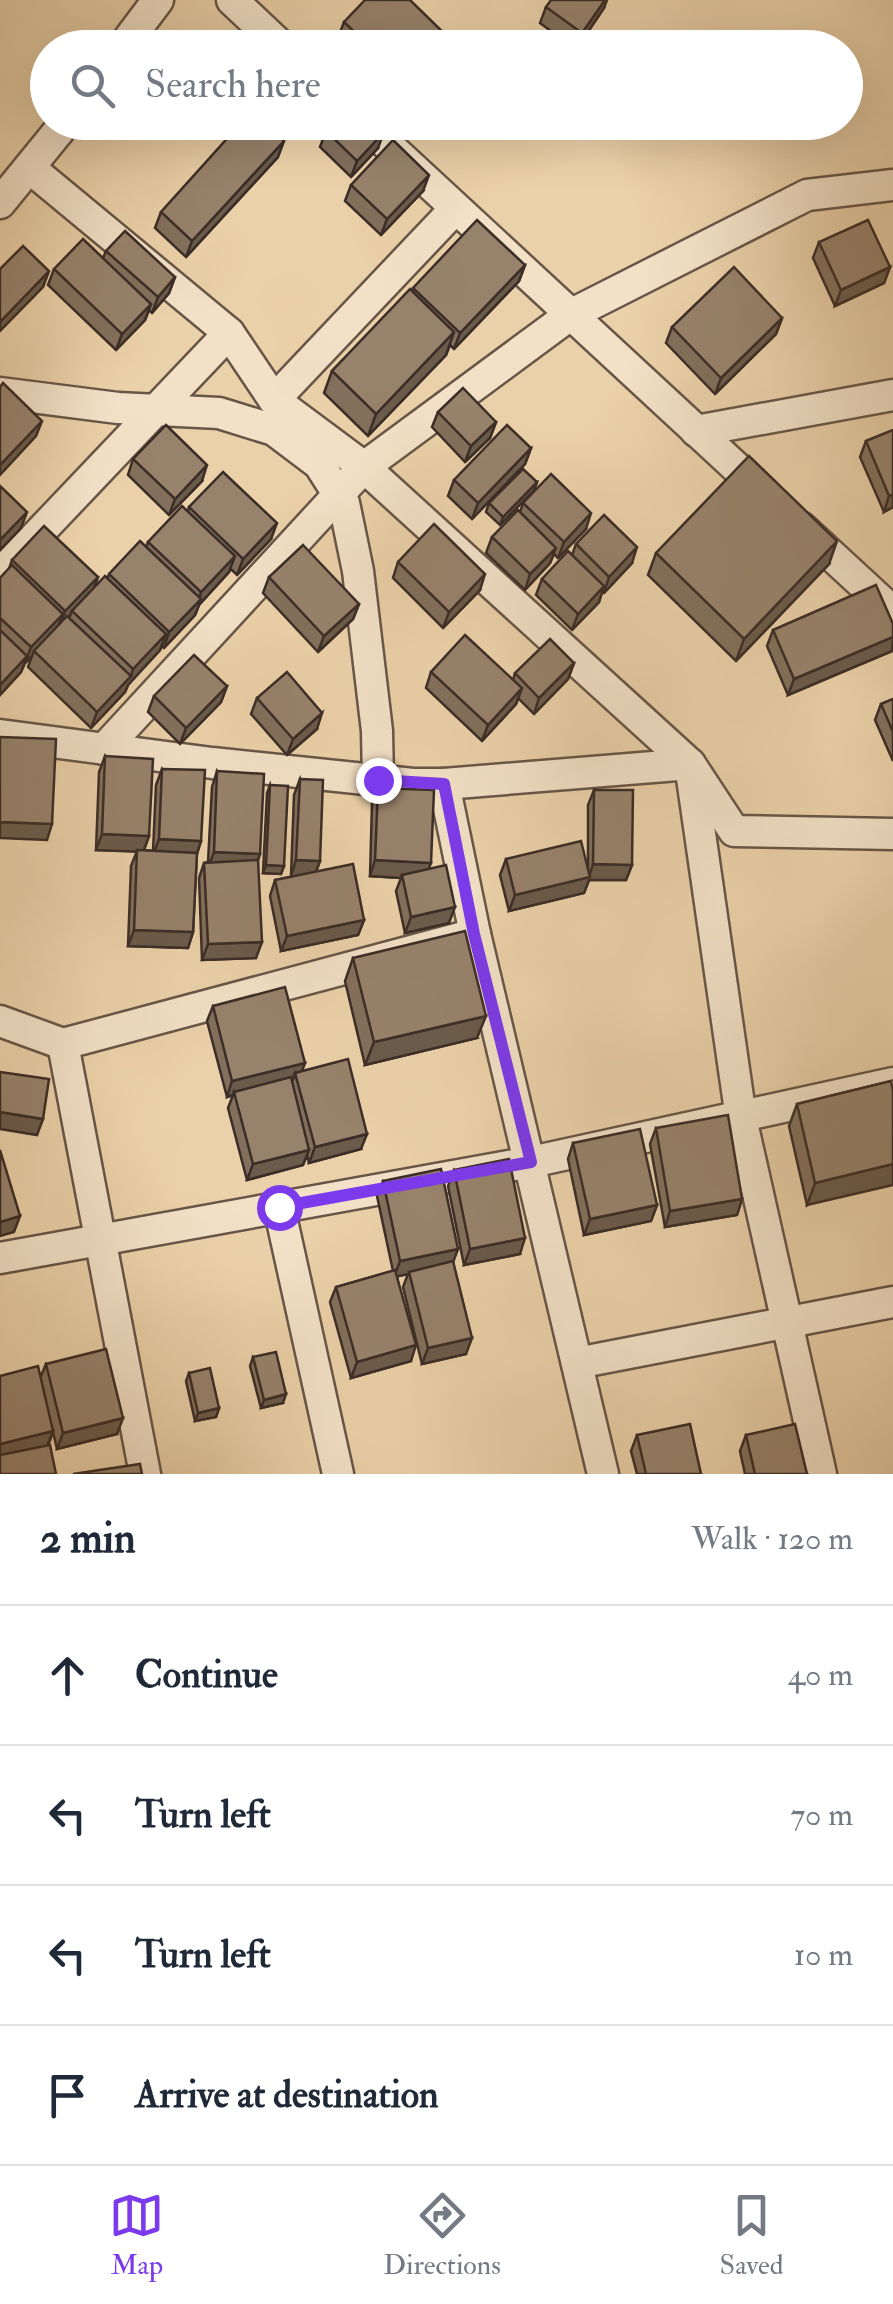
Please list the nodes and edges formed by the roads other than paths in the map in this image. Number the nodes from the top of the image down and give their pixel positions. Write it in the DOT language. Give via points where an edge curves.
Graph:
graph roads {
  1 [pos="158,0"];
  2 [pos="232,0"];
  3 [pos="136,30"];
  4 [pos="264,30"];
  5 [pos="53,140"];
  6 [pos="382,140"];
  7 [pos="31,169"];
  8 [pos="893,184"];
  9 [pos="0,203"];
  10 [pos="455,209"];
  11 [pos="570,315"];
  12 [pos="229,332"];
  13 [pos="0,393"];
  14 [pos="893,396"];
  15 [pos="274,400"];
  16 [pos="156,410"];
  17 [pos="696,431"];
  18 [pos="364,468"];
  19 [pos="339,495"];
  20 [pos="0,574"];
  21 [pos="893,612"];
  22 [pos="0,735"];
  23 [pos="104,749"];
  24 [pos="690,764"];
  25 [pos="378,780"];
  26 [pos="444,784"];
  27 [pos="893,834"];
  28 [pos="474,934"];
  29 [pos="0,1021"];
  30 [pos="64,1044"];
  31 [pos="893,1083"];
  32 [pos="741,1118"];
  33 [pos="531,1162"];
  34 [pos="279,1207"];
  35 [pos="98,1240"];
  36 [pos="0,1258"];
  37 [pos="893,1302"];
  38 [pos="787,1323"];
  39 [pos="577,1363"];
  40 [pos="146,1474"];
  41 [pos="338,1474"];
  42 [pos="603,1474"];
  43 [pos="821,1474"];
  1 -- 3 [label="street"];
  2 -- 4 [label="street"];
  5 -- 7 [label="street"];
  6 -- 10 [label="street"];
  7 -- 9 [label="street"];
  7 -- 12 [label="street"];
  8 -- 11 [label="street" via="807,196"];
  10 -- 11 [label="street"];
  10 -- 15 [label="street"];
  11 -- 17 [label="street"];
  11 -- 18 [label="street"];
  12 -- 15 [label="street"];
  12 -- 16 [label="street"];
  13 -- 16 [label="street"];
  14 -- 17 [label="street"];
  15 -- 18 [label="street"];
  16 -- 19 [label="street" via="218,413 274,430 319,464"];
  16 -- 20 [label="street"];
  17 -- 21 [label="street"];
  18 -- 19 [label="street"];
  18 -- 24 [label="street"];
  19 -- 23 [label="street"];
  19 -- 25 [label="street" via="361,589"];
  22 -- 23 [label="street"];
  23 -- 25 [label="street"];
  24 -- 26 [label="street"];
  24 -- 27 [label="street" via="734,831"];
  24 -- 32 [label="street"];
  25 -- 26 [label="street"];
  26 -- 28 [label="street"];
  28 -- 30 [label="street"];
  28 -- 33 [label="street"];
  29 -- 30 [label="street"];
  30 -- 35 [label="street"];
  31 -- 32 [label="street"];
  32 -- 33 [label="street"];
  32 -- 38 [label="street"];
  33 -- 34 [label="street"];
  33 -- 39 [label="street"];
  34 -- 35 [label="street"];
  34 -- 41 [label="street"];
  35 -- 36 [label="street"];
  35 -- 40 [label="street"];
  37 -- 38 [label="street"];
  38 -- 39 [label="street"];
  38 -- 43 [label="street"];
  39 -- 42 [label="street"];
}
